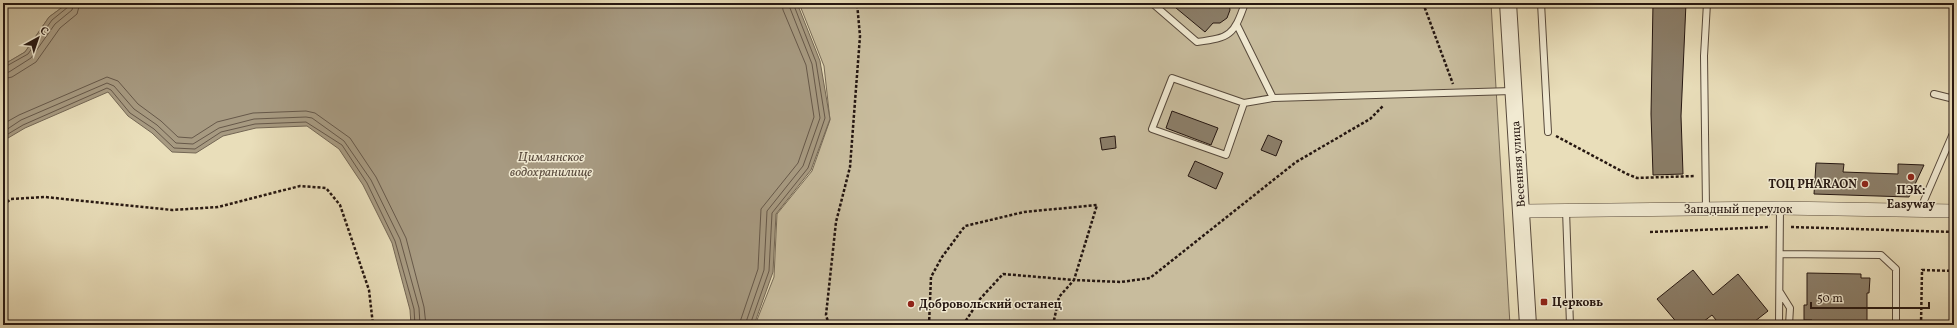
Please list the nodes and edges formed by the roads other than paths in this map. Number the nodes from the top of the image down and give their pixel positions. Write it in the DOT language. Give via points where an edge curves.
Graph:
graph roads {
  1 [pos="1152,3"];
  2 [pos="1245,3"];
  3 [pos="1508,3"];
  4 [pos="1542,3"];
  5 [pos="1708,3"];
  6 [pos="1237,25"];
  7 [pos="1514,91"];
  8 [pos="1934,94"];
  9 [pos="1273,98"];
  10 [pos="1954,98"];
  11 [pos="1244,103"];
  12 [pos="1954,131"];
  13 [pos="1548,132"];
  14 [pos="1706,208"];
  15 [pos="1780,208"];
  16 [pos="1566,210"];
  17 [pos="1920,210"];
  18 [pos="1521,211"];
  19 [pos="1954,211"];
  20 [pos="1780,254"];
  21 [pos="1780,292"];
  22 [pos="1528,325"];
  23 [pos="1570,325"];
  24 [pos="1779,325"];
  25 [pos="1789,325"];
  26 [pos="1896,325"];
  1 -- 6 [label="lane" via="1197,42 1221,39"];
  2 -- 6 [label="lane"];
  3 -- 7 [label="street, Весенняя улица"];
  4 -- 13 [label="lane"];
  5 -- 14 [label="lane" via="1704,56"];
  6 -- 9 [label="lane"];
  7 -- 9 [label="lane"];
  7 -- 18 [label="street, Весенняя улица"];
  8 -- 10 [label="lane"];
  9 -- 11 [label="lane"];
  11 -- 11 [label="lane" via="1172,78 1152,129 1226,155"];
  12 -- 17 [label="lane"];
  14 -- 15 [label="street, Западный переулок"];
  14 -- 16 [label="street, Западный переулок"];
  15 -- 17 [label="street, Западный переулок"];
  15 -- 20 [label="lane"];
  16 -- 18 [label="street, Западный переулок"];
  16 -- 23 [label="lane"];
  17 -- 19 [label="street, Западный переулок"];
  18 -- 22 [label="street, Весенняя улица"];
  20 -- 21 [label="lane"];
  20 -- 26 [label="lane" via="1881,255 1896,269"];
  21 -- 24 [label="lane"];
  21 -- 25 [label="lane" via="1790,308"];
}
